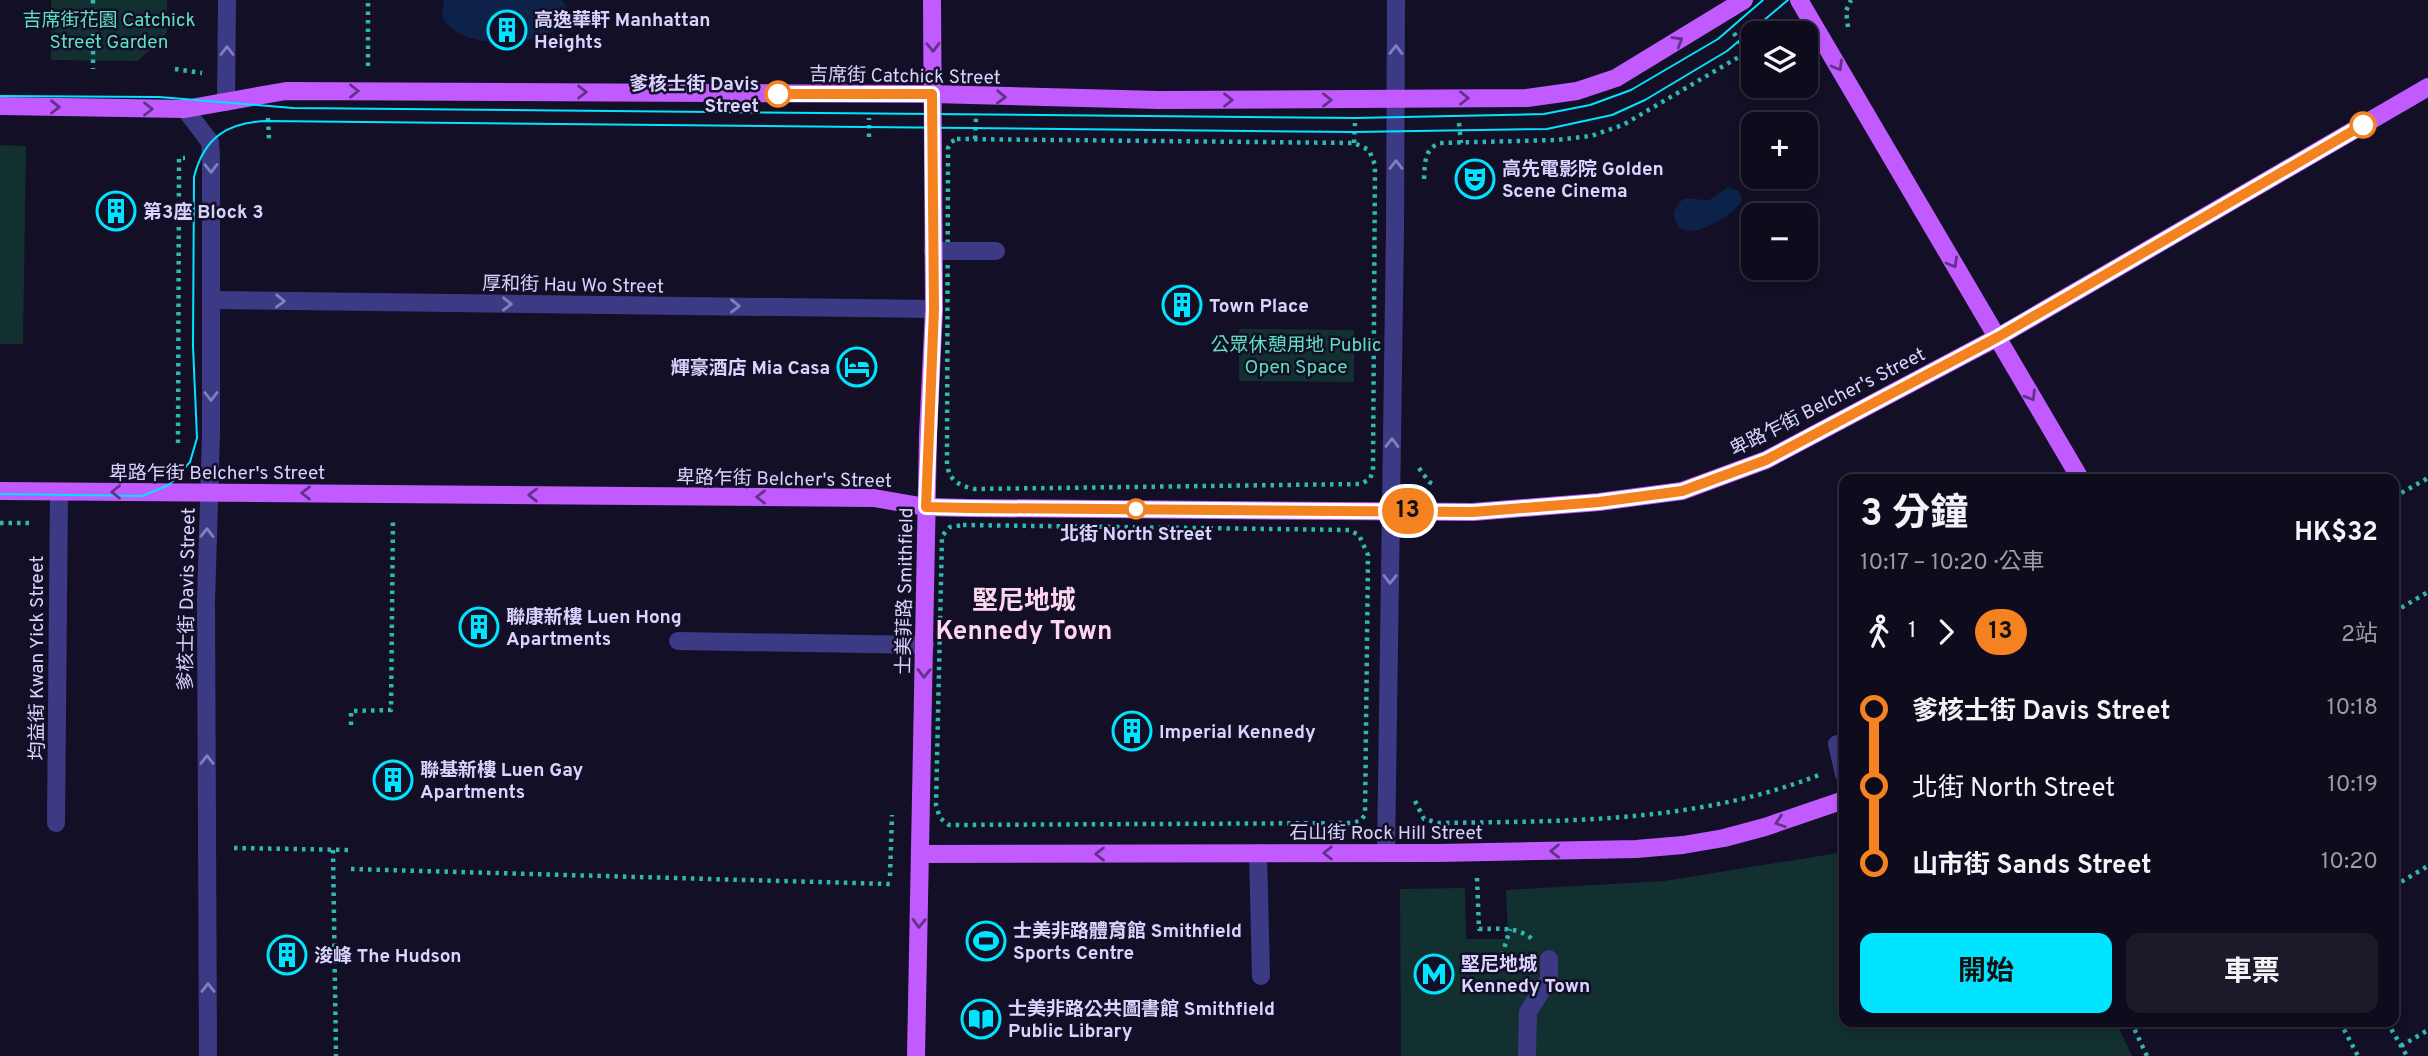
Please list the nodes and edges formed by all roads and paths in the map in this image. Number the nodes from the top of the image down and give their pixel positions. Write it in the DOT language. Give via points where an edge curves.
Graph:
graph roads {
  1 [pos="93,0"];
  2 [pos="227,0"];
  3 [pos="368,0"];
  4 [pos="932,0"];
  5 [pos="1396,0"];
  6 [pos="1744,0"];
  7 [pos="1850,0"];
  8 [pos="1806,3"];
  9 [pos="1851,32"];
  10 [pos="1741,56"];
  11 [pos="93,69"];
  12 [pos="368,75"];
  13 [pos="2428,87"];
  14 [pos="932,94"];
  15 [pos="1396,99"];
  16 [pos="226,102"];
  17 [pos="0,106"];
  18 [pos="185,109"];
  19 [pos="179,158"];
  20 [pos="1424,179"];
  21 [pos="941,251"];
  22 [pos="996,251"];
  23 [pos="211,300"];
  24 [pos="934,309"];
  25 [pos="1998,337"];
  26 [pos="178,443"];
  27 [pos="1419,454"];
  28 [pos="2078,474"];
  29 [pos="2428,478"];
  30 [pos="1442,488"];
  31 [pos="0,491"];
  32 [pos="59,492"];
  33 [pos="209,492"];
  34 [pos="2399,494"];
  35 [pos="926,507"];
  36 [pos="1391,511"];
  37 [pos="380,517"];
  38 [pos="394,517"];
  39 [pos="38,522"];
  40 [pos="0,523"];
  41 [pos="393,528"];
  42 [pos="2428,592"];
  43 [pos="2399,609"];
  44 [pos="678,641"];
  45 [pos="925,645"];
  46 [pos="1367,650"];
  47 [pos="351,725"];
  48 [pos="1837,744"];
  49 [pos="1839,753"];
  50 [pos="1839,771"];
  51 [pos="1415,790"];
  52 [pos="1839,802"];
  53 [pos="56,823"];
  54 [pos="333,850"];
  55 [pos="351,850"];
  56 [pos="1258,853"];
  57 [pos="1386,853"];
  58 [pos="921,855"];
  59 [pos="234,862"];
  60 [pos="2428,866"];
  61 [pos="351,869"];
  62 [pos="1477,877"];
  63 [pos="2399,883"];
  64 [pos="890,884"];
  65 [pos="1502,955"];
  66 [pos="1549,959"];
  67 [pos="1261,976"];
  68 [pos="2133,1027"];
  69 [pos="2343,1027"];
  70 [pos="2390,1027"];
  71 [pos="2428,1030"];
  72 [pos="2401,1045"];
  73 [pos="208,1056"];
  74 [pos="336,1056"];
  75 [pos="916,1056"];
  76 [pos="1527,1056"];
  77 [pos="2147,1056"];
  78 [pos="2358,1056"];
  79 [pos="2407,1056"];
  1 -- 11 [label="path"];
  16 -- 2 [label="street, one-way"];
  3 -- 12 [label="path"];
  4 -- 14 [label="main road, 士美菲路 Smithfield, one-way"];
  15 -- 5 [label="street, one-way"];
  15 -- 6 [label="main road, 吉席街 Catchick Street, one-way" via="1527,98 1601,85"];
  7 -- 9 [label="path" via="1846,11"];
  8 -- 25 [label="main road, one-way"];
  10 -- 20 [label="path" via="1623,125 1591,136 1431,146"];
  13 -- 25 [label="main road, 卑路乍街 Belcher's Street"];
  14 -- 15 [label="main road, 吉席街 Catchick Street, one-way" via="1138,100"];
  16 -- 14 [label="main road, 吉席街 Catchick Street, one-way" via="286,91"];
  14 -- 21 [label="main road, 士美菲路 Smithfield"];
  36 -- 15 [label="street, one-way"];
  16 -- 18 [label="main road, 吉席街 Catchick Street"];
  17 -- 18 [label="main road, 吉席街 Catchick Street, one-way"];
  18 -- 23 [label="street, 爹核士街 Davis Street, one-way" via="210,142"];
  19 -- 26 [label="path"];
  21 -- 21 [label="path" via="948,148 957,139 1365,146 1375,165 1370,479 1361,484 962,486 947,469"];
  21 -- 22 [label="street"];
  21 -- 24 [label="main road, 士美菲路 Smithfield"];
  23 -- 24 [label="street, 厚和街 Hau Wo Street, one-way"];
  23 -- 33 [label="street, 爹核士街 Davis Street, one-way"];
  24 -- 35 [label="main road, 士美菲路 Smithfield"];
  25 -- 28 [label="main road, one-way"];
  25 -- 36 [label="main road, 卑路乍街 Belcher's Street" via="1766,460 1682,491 1473,512"];
  27 -- 30 [label="path" via="1419,468 1429,482"];
  29 -- 34 [label="path"];
  31 -- 32 [label="main road, 卑路乍街 Belcher's Street"];
  33 -- 32 [label="main road, 卑路乍街 Belcher's Street, one-way"];
  32 -- 53 [label="street, 均益街 Kwan Yick Street"];
  35 -- 33 [label="main road, 卑路乍街 Belcher's Street, one-way" via="874,498"];
  73 -- 33 [label="street, 爹核士街 Davis Street, one-way"];
  35 -- 36 [label="main road, 卑路乍街 Belcher's Street"];
  35 -- 45 [label="main road, 士美菲路 Smithfield"];
  36 -- 57 [label="street, one-way"];
  37 -- 38 [label="path"];
  39 -- 40 [label="path"];
  41 -- 47 [label="path" via="391,710 351,711"];
  42 -- 43 [label="path"];
  44 -- 45 [label="street"];
  45 -- 58 [label="main road, 士美菲路 Smithfield, one-way"];
  46 -- 46 [label="path" via="1366,804 1360,821 949,825 940,818 936,805 942,536 950,527 1349,530 1359,535 1368,555"];
  48 -- 49 [label="street"];
  50 -- 51 [label="path" via="1723,804 1658,815 1569,821 1439,823 1420,815"];
  52 -- 57 [label="main road, 石山街 Rock Hill Street, one-way" via="1765,827 1684,845"];
  54 -- 55 [label="path"];
  54 -- 59 [label="path" via="234,848"];
  54 -- 74 [label="path"];
  57 -- 56 [label="main road, 石山街 Rock Hill Street, one-way"];
  56 -- 58 [label="main road, 石山街 Rock Hill Street, one-way"];
  56 -- 67 [label="street"];
  58 -- 75 [label="main road, 士美菲路 Smithfield, one-way"];
  60 -- 63 [label="path"];
  61 -- 64 [label="path"];
  62 -- 65 [label="path" via="1479,929 1510,929"];
  66 -- 76 [label="street" via="1549,979 1528,1012"];
  68 -- 77 [label="path"];
  69 -- 78 [label="path"];
  70 -- 72 [label="path"];
  71 -- 72 [label="path"];
  72 -- 79 [label="path"];
}
